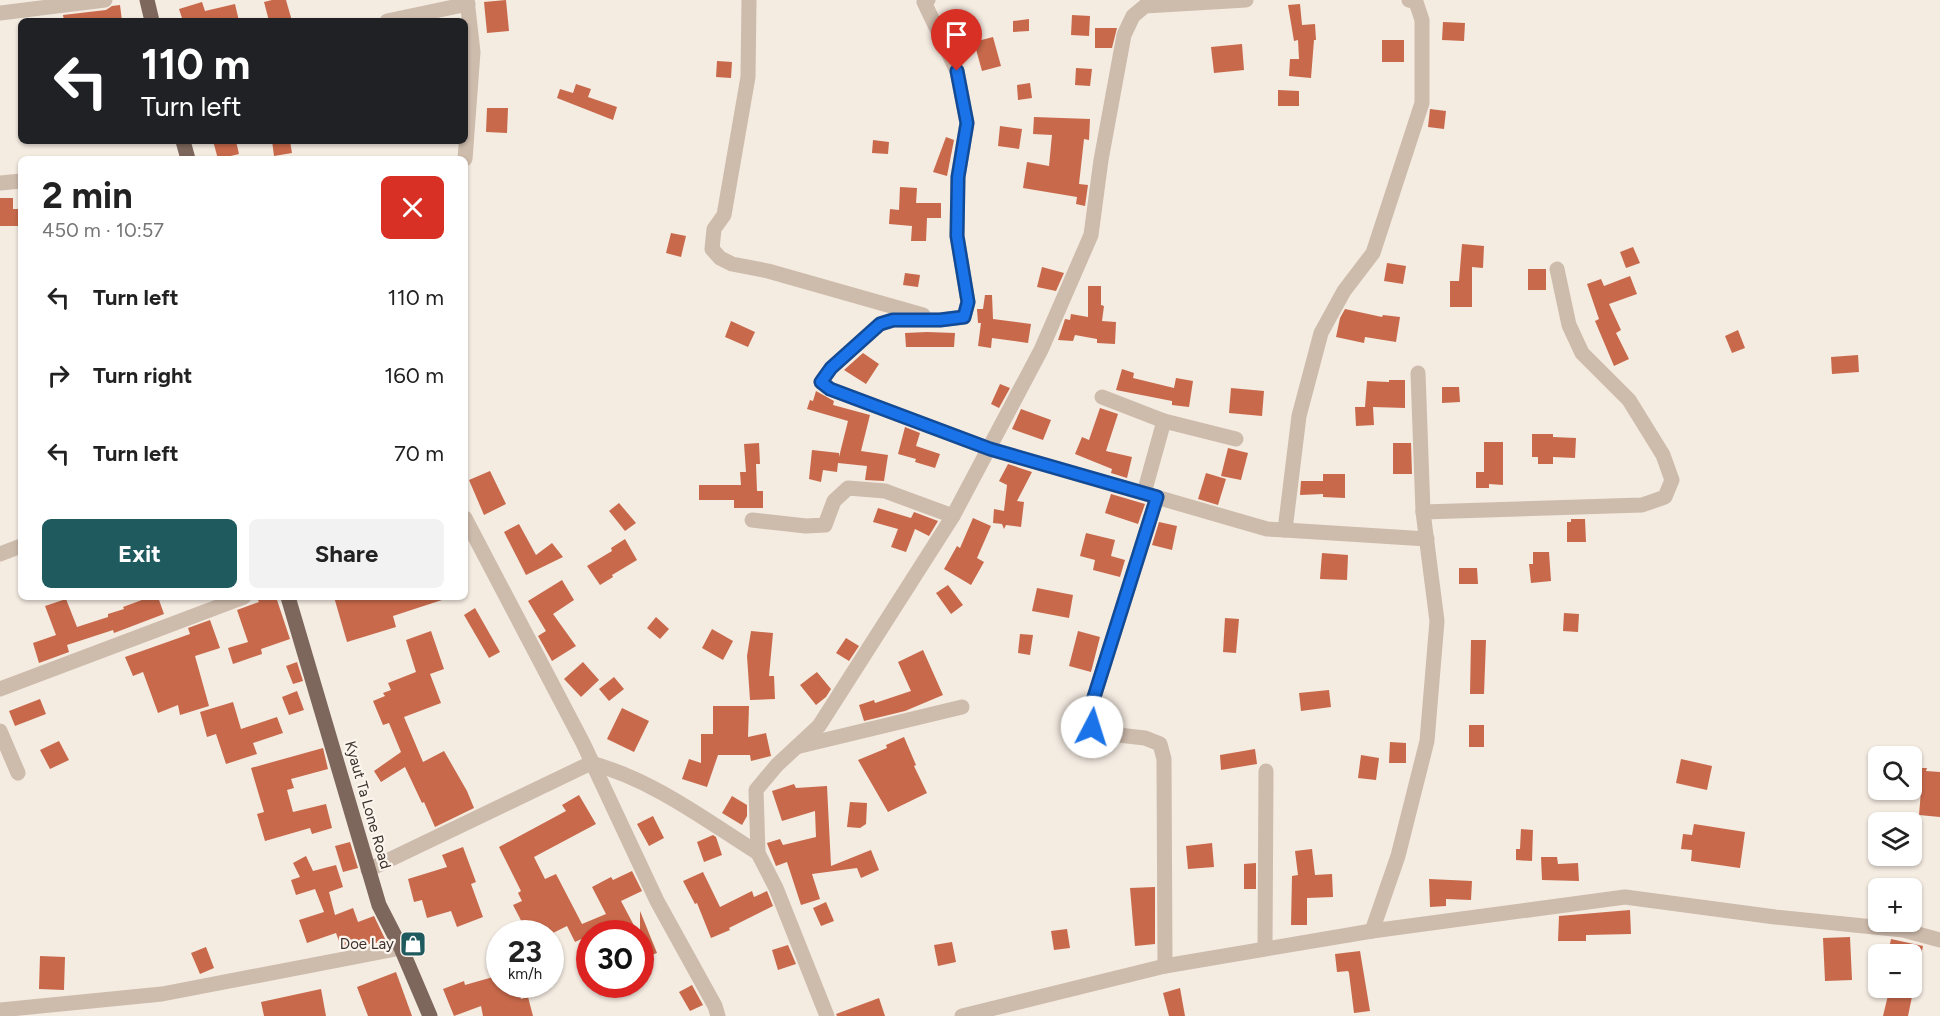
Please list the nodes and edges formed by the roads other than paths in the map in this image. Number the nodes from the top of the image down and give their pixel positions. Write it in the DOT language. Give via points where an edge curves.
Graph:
graph roads {
  1 [pos="105,0"];
  2 [pos="147,0"];
  3 [pos="749,0"];
  4 [pos="928,0"];
  5 [pos="1246,0"];
  6 [pos="1409,0"];
  7 [pos="468,2"];
  8 [pos="0,13"];
  9 [pos="151,18"];
  10 [pos="400,18"];
  11 [pos="468,119"];
  12 [pos="18,181"];
  13 [pos="0,183"];
  14 [pos="1557,269"];
  15 [pos="940,320"];
  16 [pos="1418,373"];
  17 [pos="1102,397"];
  18 [pos="1164,421"];
  19 [pos="1236,439"];
  20 [pos="990,449"];
  21 [pos="1150,495"];
  22 [pos="1423,512"];
  23 [pos="954,516"];
  24 [pos="752,520"];
  25 [pos="468,524"];
  26 [pos="1285,530"];
  27 [pos="1427,539"];
  28 [pos="18,547"];
  29 [pos="0,554"];
  30 [pos="236,600"];
  31 [pos="289,600"];
  32 [pos="0,689"];
  33 [pos="962,707"];
  34 [pos="0,731"];
  35 [pos="797,746"];
  36 [pos="591,763"];
  37 [pos="1266,771"];
  38 [pos="18,773"];
  39 [pos="758,853"];
  40 [pos="368,870"];
  41 [pos="1372,932"];
  42 [pos="1940,940"];
  43 [pos="401,948"];
  44 [pos="1265,948"];
  45 [pos="1165,966"];
  46 [pos="0,1010"];
  47 [pos="430,1016"];
  48 [pos="718,1016"];
  49 [pos="827,1016"];
  50 [pos="962,1016"];
  1 -- 8 [label="street"];
  2 -- 9 [label="main road"];
  3 -- 15 [label="street" via="748,77 724,215 714,229 712,249 732,264"];
  4 -- 15 [label="street" via="924,2 957,71 967,123 958,177 957,236 968,302 964,317"];
  5 -- 20 [label="street" via="1145,6 1133,16 1124,35 1091,235 1041,350"];
  6 -- 26 [label="street" via="1416,2 1422,20 1422,103 1373,253 1344,291 1320,333 1299,416"];
  7 -- 10 [label="street"];
  7 -- 11 [label="street" via="473,52"];
  12 -- 13 [label="street"];
  14 -- 22 [label="street" via="1569,325 1582,354 1629,400 1663,455 1672,480 1665,497 1642,505"];
  15 -- 20 [label="street" via="893,320 880,324 821,382 830,389"];
  16 -- 22 [label="street"];
  17 -- 18 [label="street"];
  18 -- 19 [label="street"];
  18 -- 21 [label="street"];
  20 -- 21 [label="street"];
  20 -- 23 [label="street"];
  21 -- 26 [label="street" via="1267,529"];
  21 -- 45 [label="street" via="1089,713 1092,727 1100,733 1145,738 1160,744 1164,759"];
  22 -- 27 [label="street"];
  23 -- 24 [label="street" via="885,491 848,488 834,501 825,525"];
  23 -- 35 [label="street" via="819,726"];
  25 -- 36 [label="street"];
  26 -- 27 [label="street"];
  27 -- 41 [label="street" via="1437,621 1427,741 1398,856"];
  28 -- 29 [label="street"];
  30 -- 32 [label="street"];
  31 -- 40 [label="main road, Kyaut Ta Lone Road"];
  33 -- 35 [label="street"];
  34 -- 38 [label="street"];
  35 -- 39 [label="street" via="756,790"];
  36 -- 39 [label="street" via="618,770 662,792"];
  36 -- 40 [label="street"];
  36 -- 48 [label="street"];
  37 -- 44 [label="street"];
  39 -- 49 [label="street"];
  40 -- 43 [label="main road, Kyaut Ta Lone Road" via="379,905"];
  41 -- 42 [label="street" via="1625,897 1903,930"];
  41 -- 44 [label="street"];
  43 -- 46 [label="street" via="162,994"];
  43 -- 47 [label="main road, Kyaut Ta Lone Road"];
  44 -- 45 [label="street"];
  45 -- 50 [label="street"];
}
